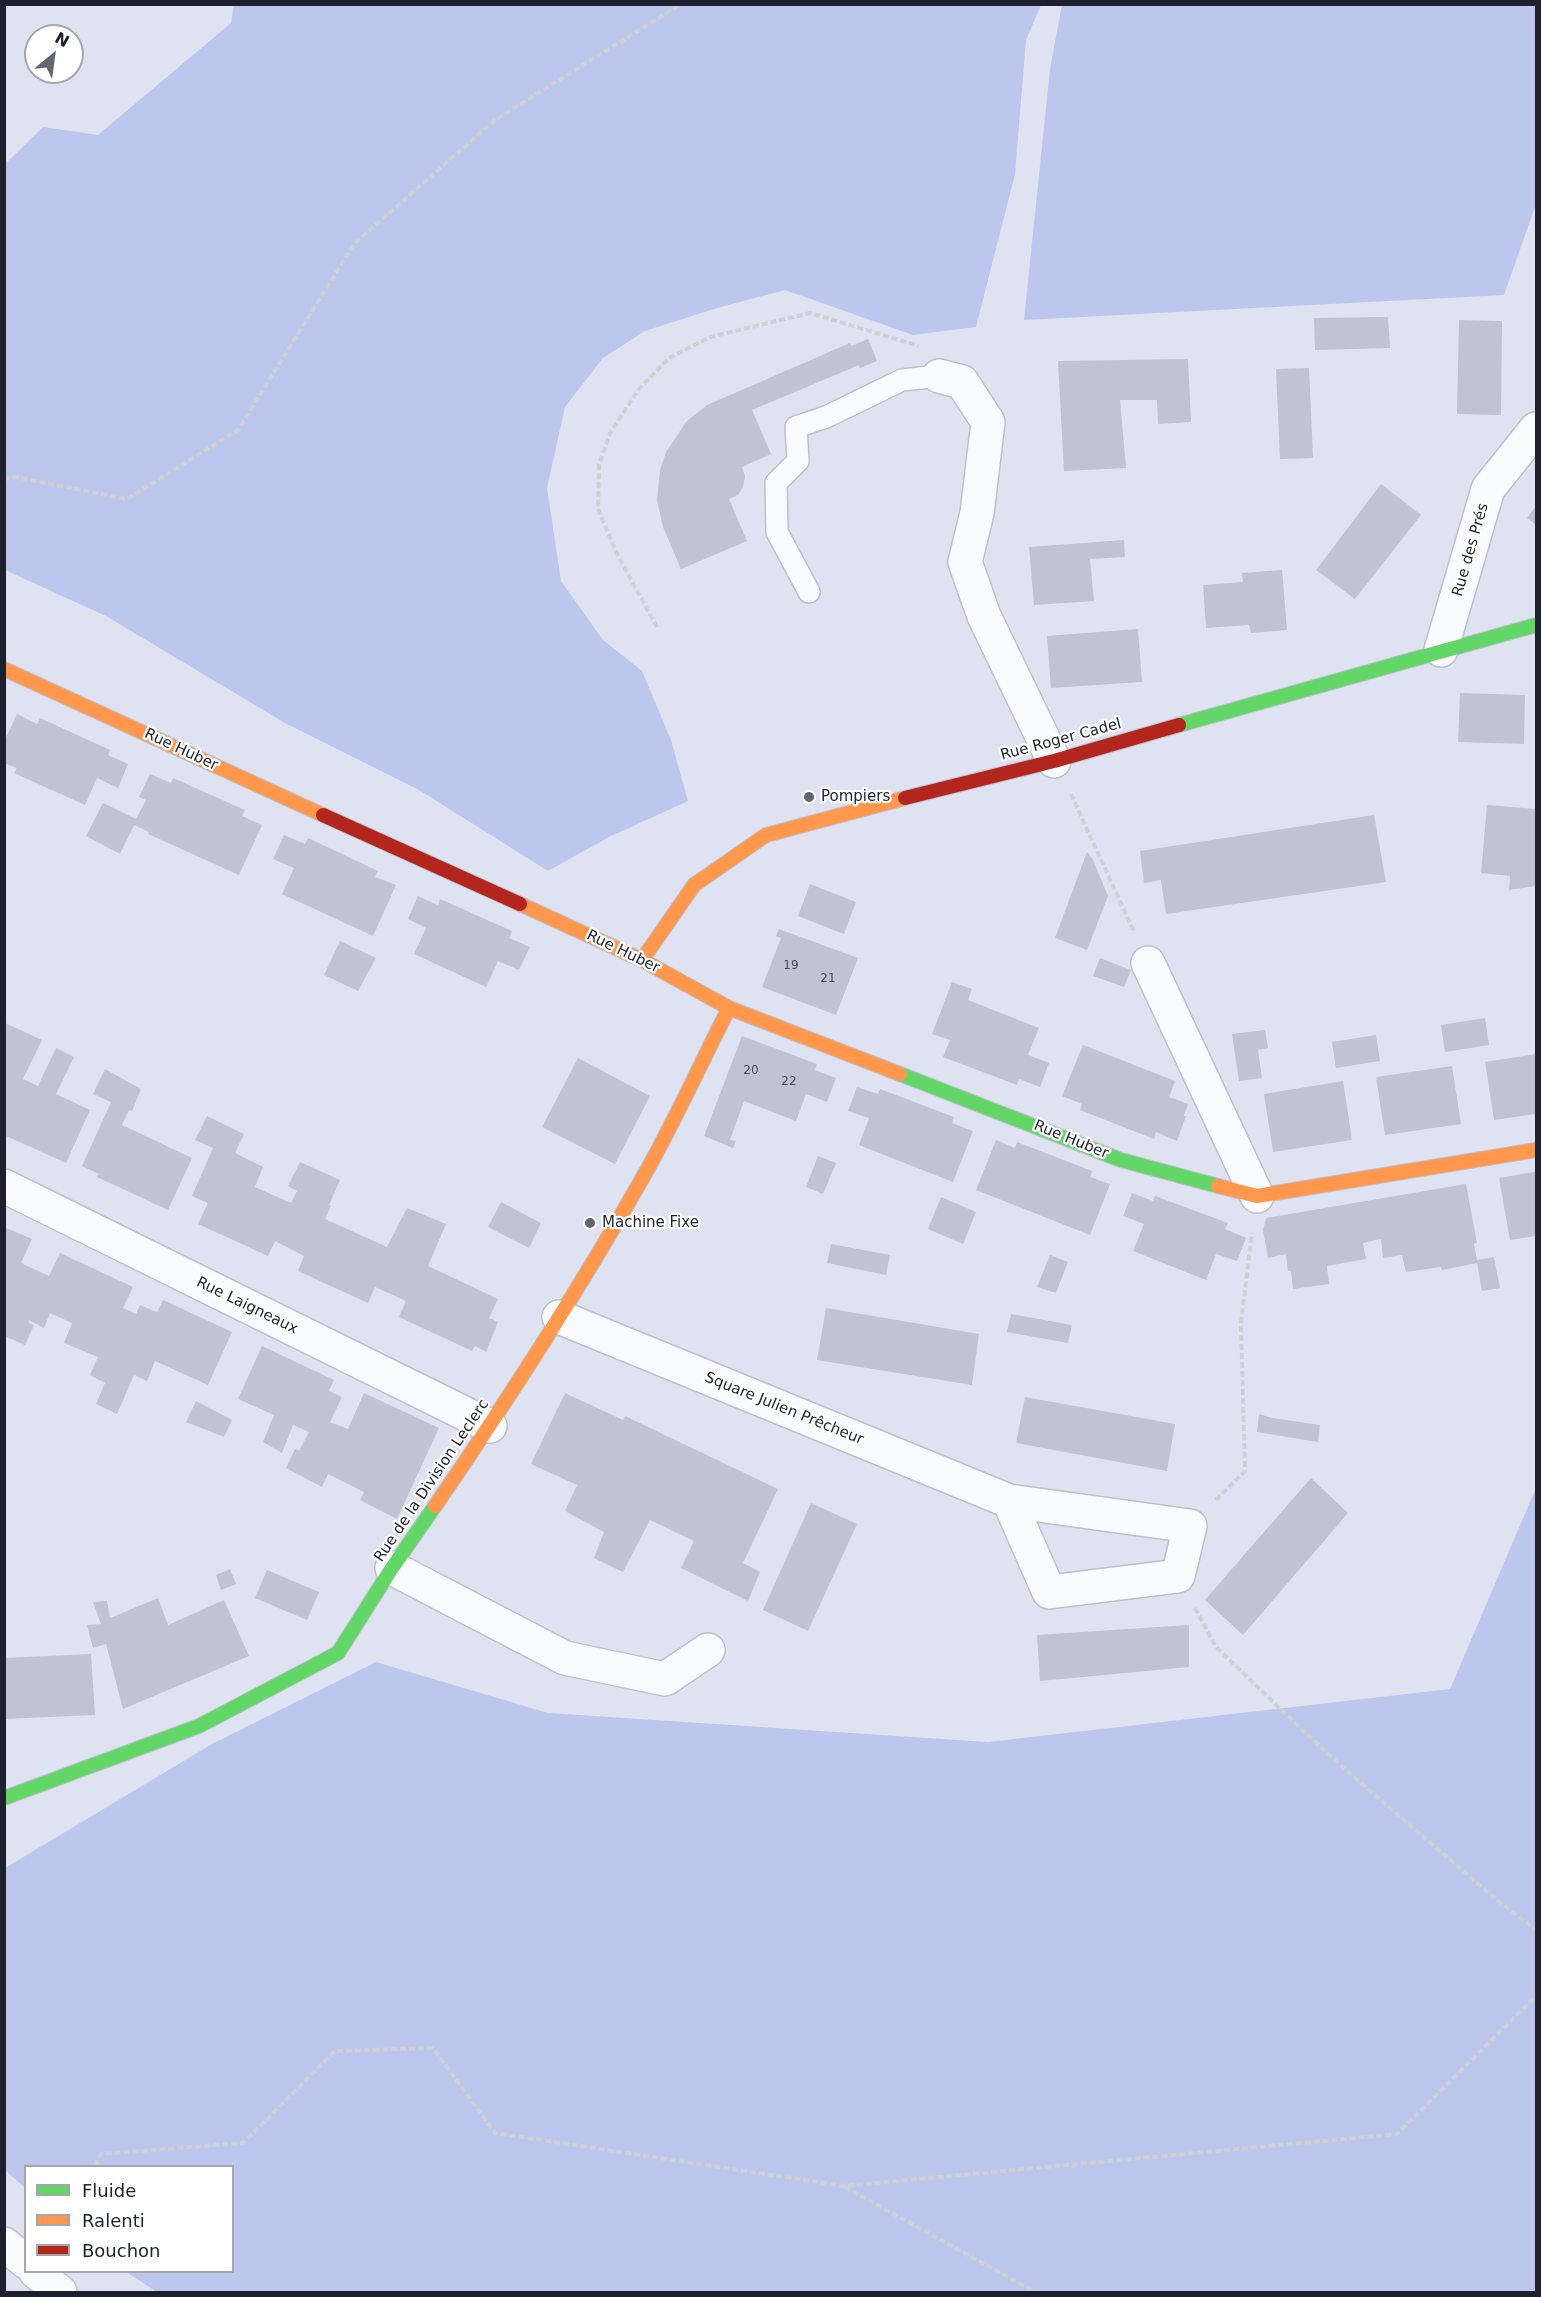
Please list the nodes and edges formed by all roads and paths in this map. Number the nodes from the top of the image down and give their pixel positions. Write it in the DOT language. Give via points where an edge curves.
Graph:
graph roads {
  1 [pos="681,4"];
  2 [pos="939,376"];
  3 [pos="1536,429"];
  4 [pos="4,479"];
  5 [pos="809,592"];
  6 [pos="1536,625"];
  7 [pos="657,627"];
  8 [pos="1441,650"];
  9 [pos="4,669"];
  10 [pos="1054,761"];
  11 [pos="642,960"];
  12 [pos="1148,963"];
  13 [pos="729,1008"];
  14 [pos="1536,1150"];
  15 [pos="4,1186"];
  16 [pos="1257,1196"];
  17 [pos="559,1317"];
  18 [pos="490,1426"];
  19 [pos="1010,1501"];
  20 [pos="1190,1526"];
  21 [pos="392,1568"];
  22 [pos="1179,1576"];
  23 [pos="708,1650"];
  24 [pos="4,1798"];
  25 [pos="1536,1930"];
  26 [pos="1536,1996"];
  27 [pos="96,2165"];
  28 [pos="844,2186"];
  29 [pos="4,2244"];
  30 [pos="24,2260"];
  31 [pos="38,2273"];
  32 [pos="60,2292"];
  33 [pos="1035,2292"];
  1 -- 4 [label="path" via="495,120 354,244 238,430 127,499 15,477"];
  2 -- 5 [label="lane" via="902,380 826,417 796,426 798,461 776,483 777,532"];
  2 -- 7 [label="path" via="922,347 810,313 710,337 669,358 639,389 610,433 599,465 598,509 617,554"];
  2 -- 10 [label="street" via="962,382 988,422 977,513 965,562 984,616"];
  3 -- 8 [label="street, Rue des Prés" via="1488,489"];
  6 -- 8 [label="street, Rue Roger Cadel"];
  8 -- 10 [label="street, Rue Roger Cadel"];
  9 -- 11 [label="street, Rue Huber"];
  10 -- 11 [label="street, Rue Roger Cadel" via="766,835 694,885"];
  10 -- 12 [label="path"];
  11 -- 13 [label="street, Rue Huber"];
  12 -- 16 [label="street"];
  13 -- 16 [label="street, Rue Huber" via="1120,1160"];
  13 -- 17 [label="street, Rue de la Division Leclerc" via="643,1177"];
  14 -- 16 [label="street, Rue Huber"];
  15 -- 18 [label="street, Rue Laigneaux"];
  16 -- 20 [label="path" via="1241,1323 1245,1471"];
  17 -- 18 [label="street, Rue de la Division Leclerc"];
  17 -- 19 [label="street, Square Julien Prêcheur"];
  18 -- 21 [label="street, Rue de la Division Leclerc"];
  19 -- 20 [label="street, Square Julien Prêcheur"];
  19 -- 22 [label="street" via="1049,1592"];
  20 -- 22 [label="street"];
  21 -- 23 [label="street" via="564,1658 665,1679"];
  21 -- 24 [label="street, Rue de la Division Leclerc" via="338,1653 199,1726"];
  22 -- 25 [label="path" via="1215,1646 1347,1771"];
  26 -- 28 [label="path" via="1397,2134"];
  27 -- 28 [label="path" via="101,2154 243,2143 335,2051 433,2048 495,2133"];
  28 -- 33 [label="path"];
  29 -- 30 [label="street"];
  31 -- 32 [label="street"];
}
